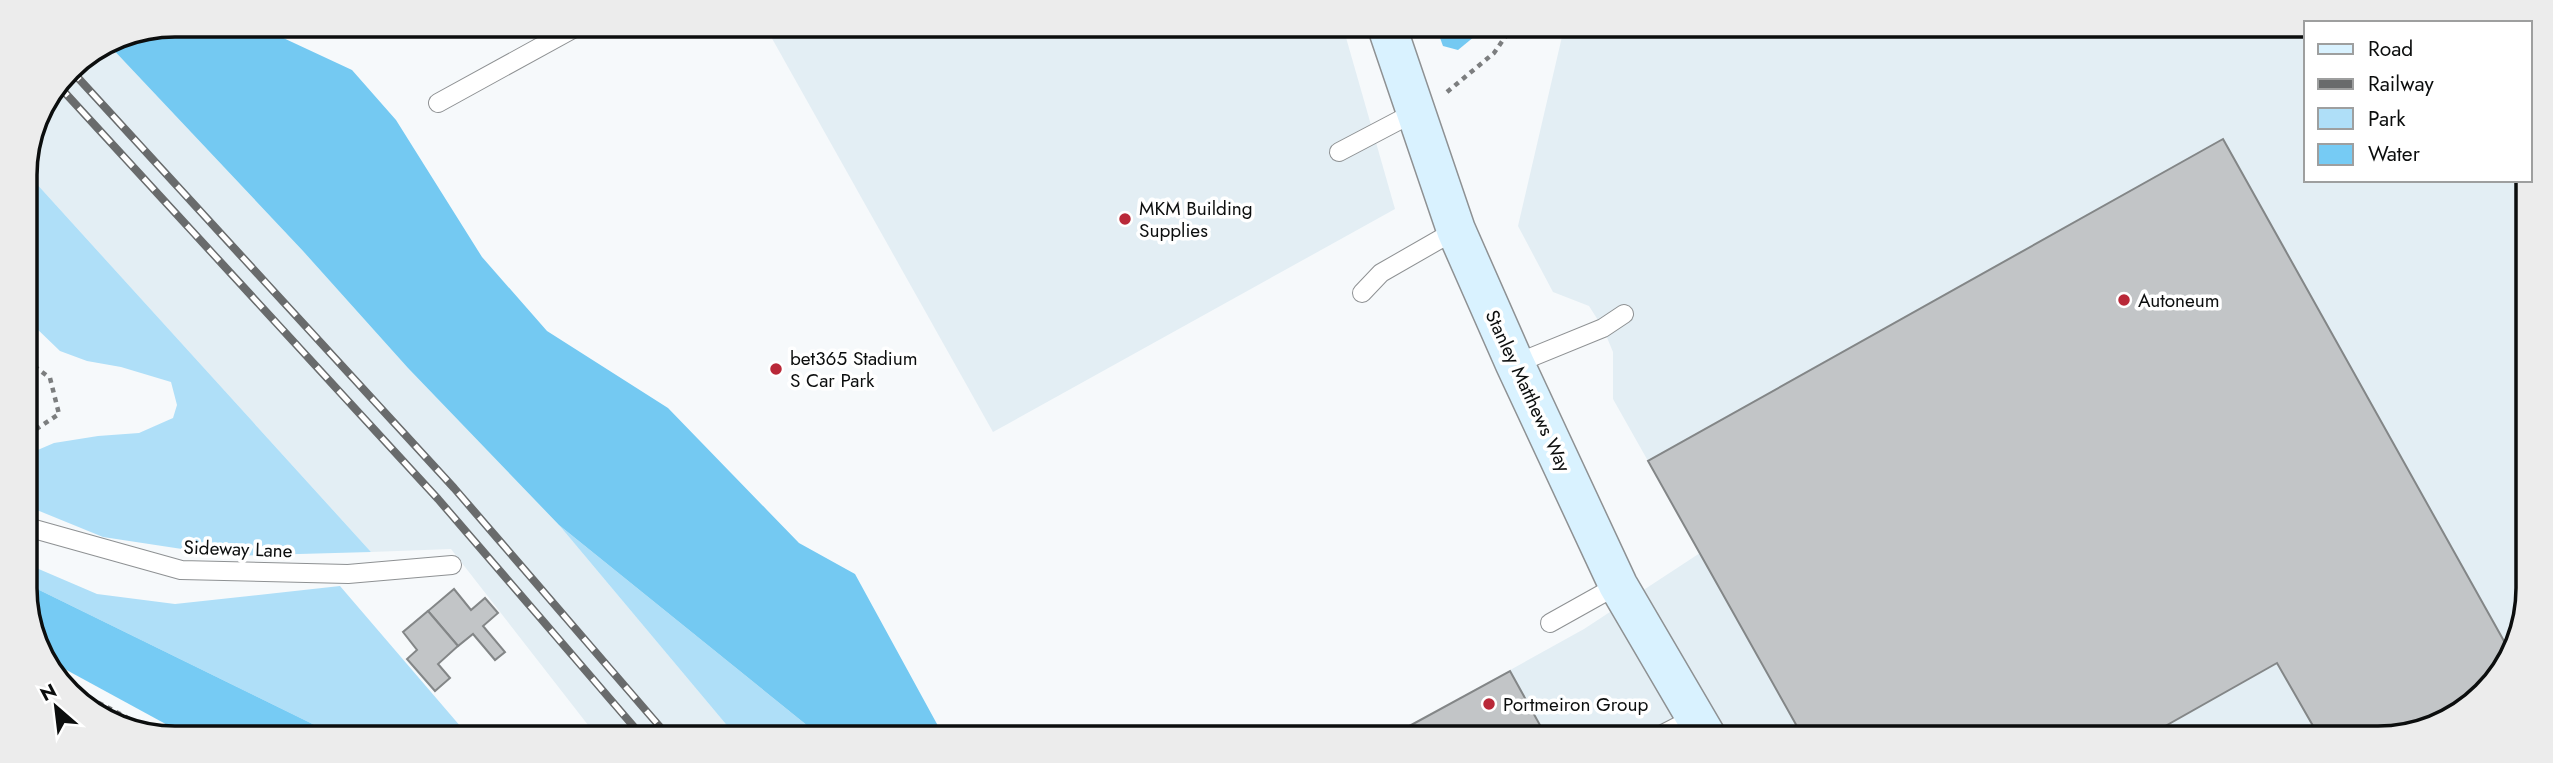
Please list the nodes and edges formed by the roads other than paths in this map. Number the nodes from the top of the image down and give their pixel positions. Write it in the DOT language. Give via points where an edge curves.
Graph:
graph roads {
  1 [pos="558,37"];
  2 [pos="1391,37"];
  3 [pos="438,103"];
  4 [pos="1417,111"];
  5 [pos="1339,152"];
  6 [pos="1457,230"];
  7 [pos="1362,293"];
  8 [pos="1624,314"];
  9 [pos="1515,365"];
  10 [pos="37,530"];
  11 [pos="452,565"];
  12 [pos="1618,586"];
  13 [pos="1550,623"];
  14 [pos="1700,726"];
  1 -- 3 [label="lane"];
  2 -- 4 [label="main road, Stanley Matthews Way"];
  4 -- 5 [label="lane"];
  4 -- 6 [label="main road, Stanley Matthews Way"];
  6 -- 7 [label="lane" via="1381,273"];
  6 -- 9 [label="main road, Stanley Matthews Way"];
  8 -- 9 [label="lane" via="1603,328"];
  9 -- 12 [label="main road, Stanley Matthews Way"];
  10 -- 11 [label="lane, Sideway Lane" via="181,570 348,574"];
  12 -- 13 [label="lane"];
  12 -- 14 [label="main road, Stanley Matthews Way"];
}
